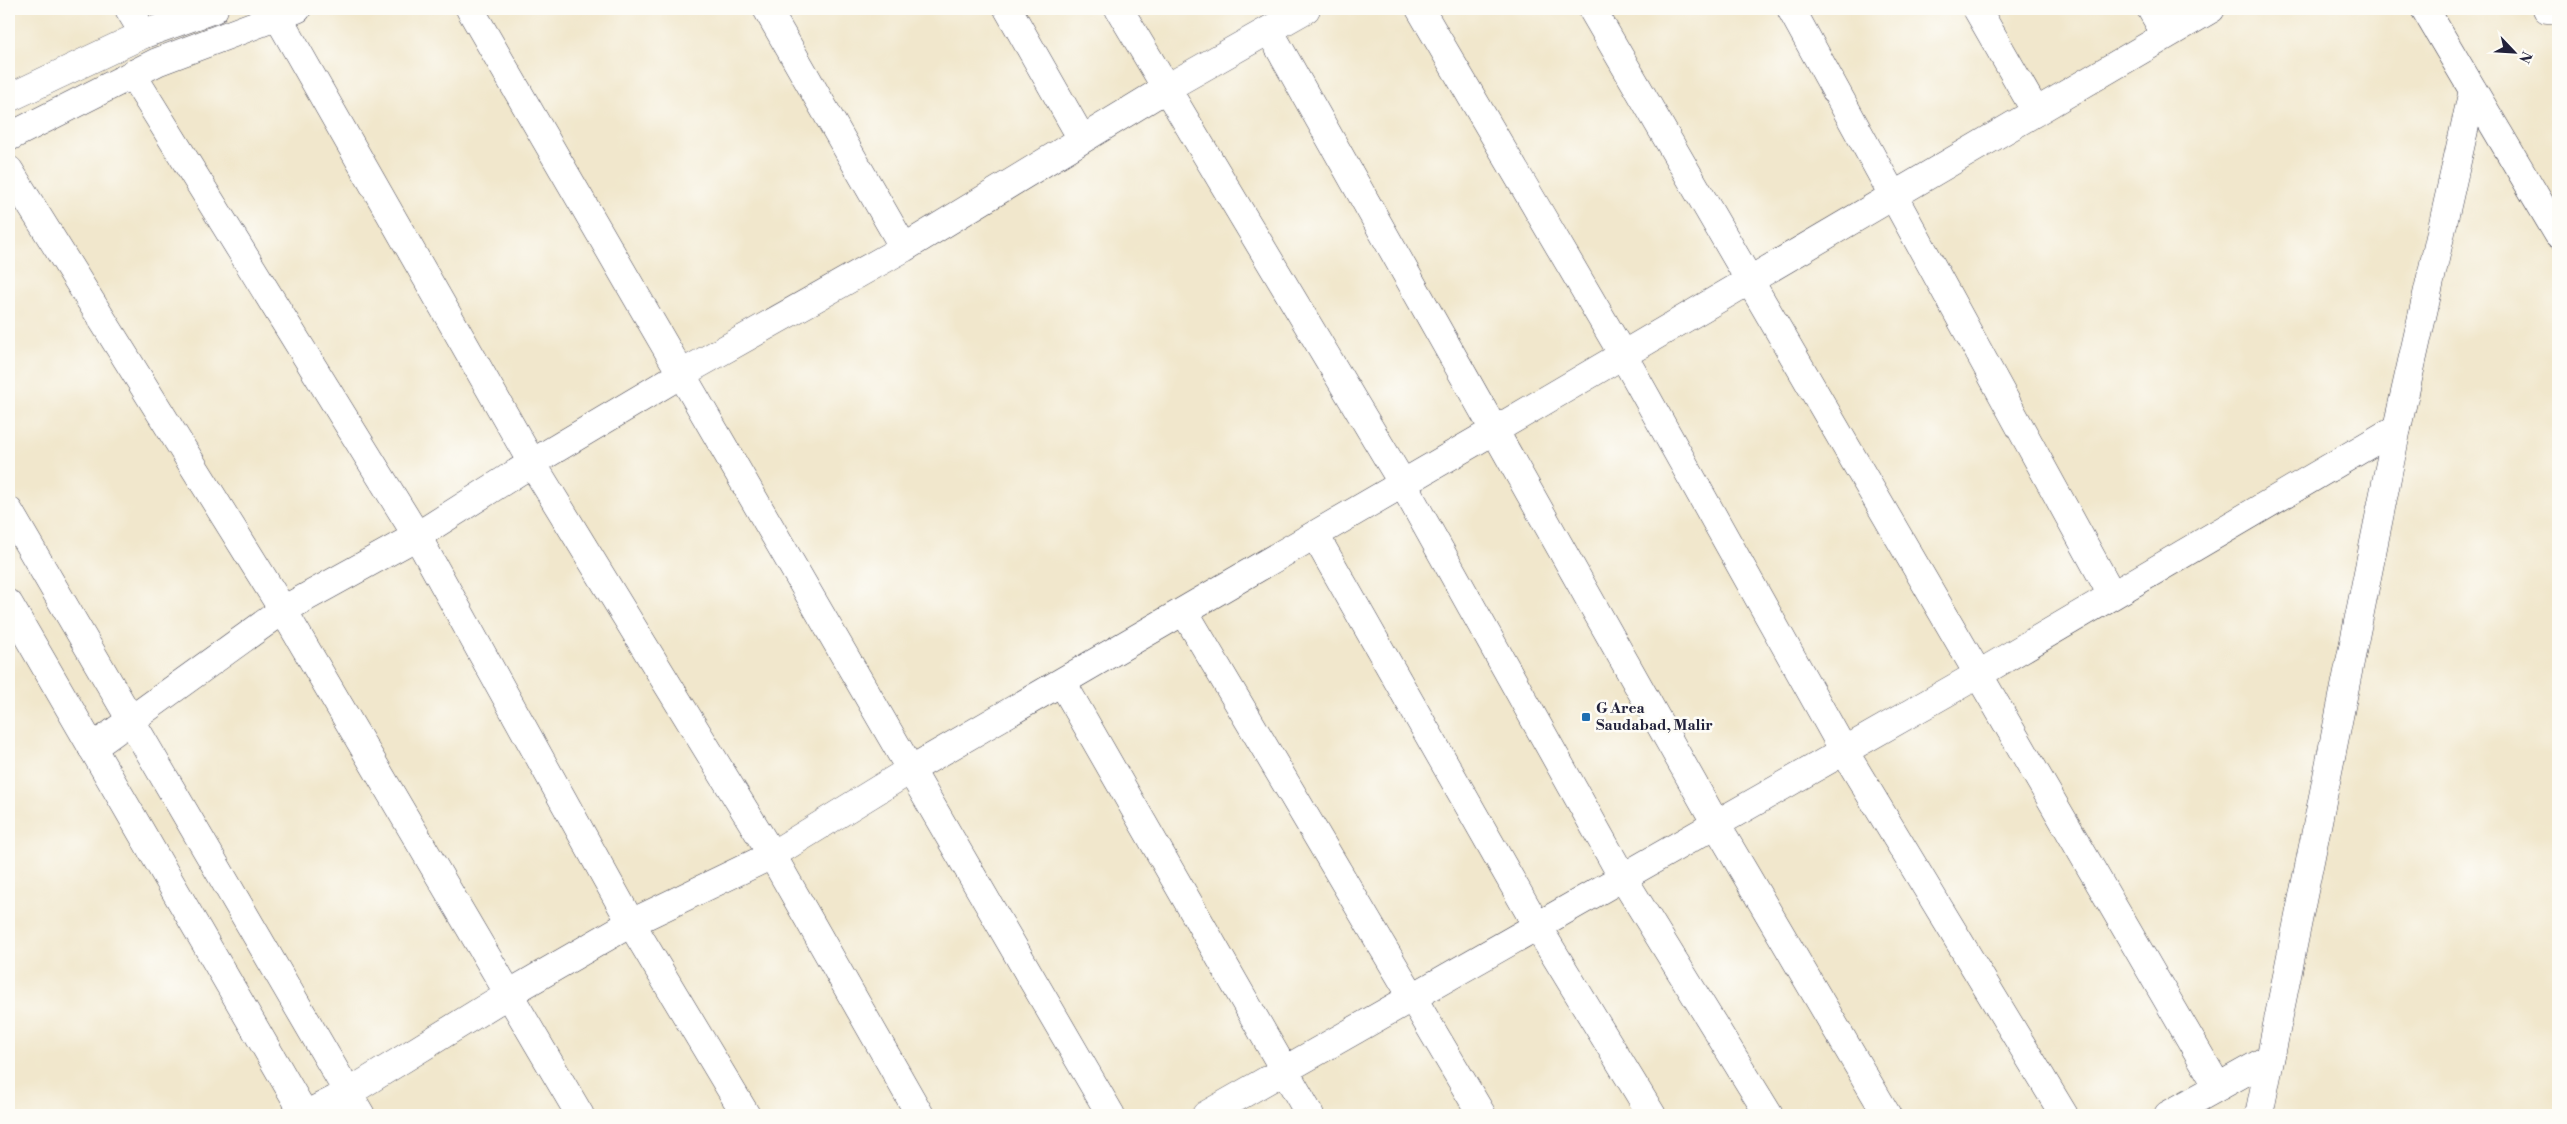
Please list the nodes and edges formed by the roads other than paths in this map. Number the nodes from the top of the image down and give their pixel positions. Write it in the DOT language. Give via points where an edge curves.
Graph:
graph roads {
  1 [pos="129,9"];
  2 [pos="214,9"];
  3 [pos="470,9"];
  4 [pos="767,9"];
  5 [pos="1008,9"];
  6 [pos="1119,9"];
  7 [pos="1306,9"];
  8 [pos="1420,9"];
  9 [pos="1592,9"];
  10 [pos="1791,9"];
  11 [pos="1977,9"];
  12 [pos="2151,9"];
  13 [pos="2212,9"];
  14 [pos="2425,9"];
  15 [pos="2547,9"];
  16 [pos="2558,9"];
  17 [pos="287,13"];
  18 [pos="1269,30"];
  19 [pos="144,34"];
  20 [pos="2166,35"];
  21 [pos="132,74"];
  22 [pos="1165,89"];
  23 [pos="2473,90"];
  24 [pos="16,95"];
  25 [pos="2036,112"];
  26 [pos="42,120"];
  27 [pos="9,136"];
  28 [pos="1082,139"];
  29 [pos="9,170"];
  30 [pos="1893,196"];
  31 [pos="2558,234"];
  32 [pos="904,248"];
  33 [pos="1751,280"];
  34 [pos="1623,355"];
  35 [pos="683,372"];
  36 [pos="2398,428"];
  37 [pos="1495,430"];
  38 [pos="532,463"];
  39 [pos="1403,484"];
  40 [pos="9,512"];
  41 [pos="1315,535"];
  42 [pos="416,536"];
  43 [pos="2112,595"];
  44 [pos="9,604"];
  45 [pos="283,610"];
  46 [pos="1184,611"];
  47 [pos="1979,674"];
  48 [pos="1062,682"];
  49 [pos="130,719"];
  50 [pos="92,748"];
  51 [pos="1844,751"];
  52 [pos="910,770"];
  53 [pos="1716,824"];
  54 [pos="772,855"];
  55 [pos="1623,878"];
  56 [pos="631,923"];
  57 [pos="1537,926"];
  58 [pos="510,993"];
  59 [pos="1412,998"];
  60 [pos="2270,1058"];
  61 [pos="1284,1071"];
  62 [pos="2218,1087"];
  63 [pos="354,1104"];
  64 [pos="305,1115"];
  65 [pos="580,1115"];
  66 [pos="746,1115"];
  67 [pos="920,1115"];
  68 [pos="1111,1115"];
  69 [pos="1206,1115"];
  70 [pos="1310,1115"];
  71 [pos="1482,1115"];
  72 [pos="1652,1115"];
  73 [pos="1769,1115"];
  74 [pos="1888,1115"];
  75 [pos="2064,1115"];
  76 [pos="2168,1115"];
  77 [pos="2259,1115"];
  1 -- 19 [label="street"];
  2 -- 19 [label="street"];
  3 -- 35 [label="street"];
  4 -- 32 [label="street"];
  5 -- 28 [label="street"];
  6 -- 22 [label="street"];
  7 -- 18 [label="street"];
  8 -- 34 [label="street"];
  9 -- 33 [label="street"];
  10 -- 30 [label="street"];
  11 -- 25 [label="street"];
  12 -- 20 [label="street"];
  13 -- 20 [label="street"];
  14 -- 23 [label="street"];
  15 -- 16 [label="street"];
  17 -- 21 [label="street"];
  17 -- 38 [label="street"];
  18 -- 22 [label="street"];
  18 -- 37 [label="street"];
  19 -- 24 [label="street"];
  20 -- 25 [label="street"];
  21 -- 26 [label="street"];
  21 -- 42 [label="street"];
  22 -- 28 [label="street"];
  22 -- 39 [label="street"];
  23 -- 31 [label="street"];
  23 -- 36 [label="street"];
  24 -- 26 [label="street"];
  25 -- 30 [label="street"];
  26 -- 27 [label="street"];
  28 -- 32 [label="street"];
  29 -- 45 [label="street"];
  30 -- 33 [label="street"];
  30 -- 43 [label="street"];
  32 -- 35 [label="street"];
  33 -- 34 [label="street"];
  33 -- 47 [label="street"];
  34 -- 37 [label="street"];
  34 -- 51 [label="street"];
  35 -- 38 [label="street"];
  35 -- 52 [label="street"];
  36 -- 43 [label="street"];
  36 -- 60 [label="street"];
  37 -- 39 [label="street"];
  37 -- 53 [label="street"];
  38 -- 42 [label="street"];
  38 -- 54 [label="street"];
  39 -- 41 [label="street"];
  39 -- 55 [label="street"];
  40 -- 49 [label="street"];
  41 -- 46 [label="street"];
  41 -- 57 [label="street"];
  42 -- 45 [label="street"];
  42 -- 56 [label="street"];
  43 -- 47 [label="street"];
  44 -- 50 [label="street"];
  45 -- 49 [label="street"];
  45 -- 58 [label="street"];
  46 -- 48 [label="street"];
  46 -- 59 [label="street"];
  47 -- 51 [label="street"];
  47 -- 62 [label="street"];
  48 -- 52 [label="street"];
  48 -- 61 [label="street"];
  49 -- 50 [label="street"];
  49 -- 63 [label="street"];
  50 -- 64 [label="street"];
  51 -- 53 [label="street"];
  51 -- 75 [label="street"];
  52 -- 54 [label="street"];
  52 -- 68 [label="street"];
  53 -- 55 [label="street"];
  53 -- 74 [label="street"];
  54 -- 56 [label="street"];
  54 -- 67 [label="street"];
  55 -- 57 [label="street"];
  55 -- 73 [label="street"];
  56 -- 58 [label="street"];
  56 -- 66 [label="street"];
  57 -- 59 [label="street"];
  57 -- 72 [label="street"];
  58 -- 63 [label="street"];
  58 -- 65 [label="street"];
  59 -- 61 [label="street"];
  59 -- 71 [label="street"];
  60 -- 62 [label="street"];
  60 -- 77 [label="street"];
  61 -- 69 [label="street"];
  61 -- 70 [label="street"];
  62 -- 76 [label="street"];
  63 -- 64 [label="street"];
}
